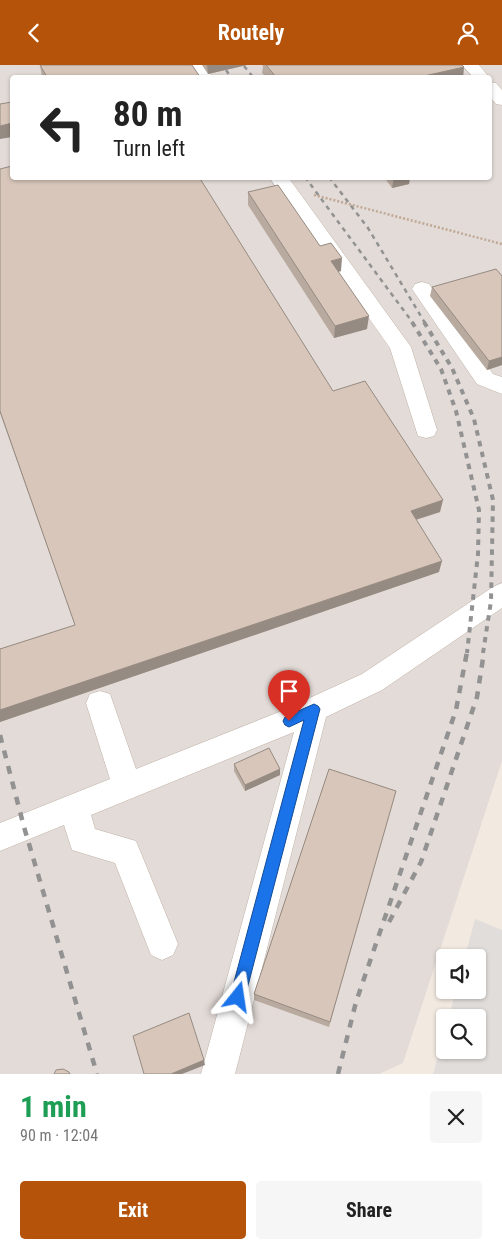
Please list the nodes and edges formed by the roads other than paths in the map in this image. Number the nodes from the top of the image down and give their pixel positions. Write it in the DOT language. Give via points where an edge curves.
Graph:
graph roads {
  1 [pos="470,65"];
  2 [pos="479,75"];
  3 [pos="492,89"];
  4 [pos="502,101"];
  5 [pos="281,182"];
  6 [pos="422,289"];
  7 [pos="502,386"];
  8 [pos="426,430"];
  9 [pos="502,593"];
  10 [pos="100,703"];
  11 [pos="314,709"];
  12 [pos="126,786"];
  13 [pos="74,807"];
  14 [pos="0,837"];
  15 [pos="162,944"];
  16 [pos="218,1074"];
  1 -- 2 [label="lane"];
  3 -- 4 [label="lane"];
  5 -- 8 [label="lane" via="400,347"];
  6 -- 7 [label="lane" via="485,379"];
  9 -- 11 [label="lane" via="372,682"];
  10 -- 12 [label="lane"];
  11 -- 12 [label="lane"];
  11 -- 16 [label="lane"];
  12 -- 13 [label="lane"];
  13 -- 14 [label="lane"];
  13 -- 15 [label="lane" via="83,840 125,851"];
}
